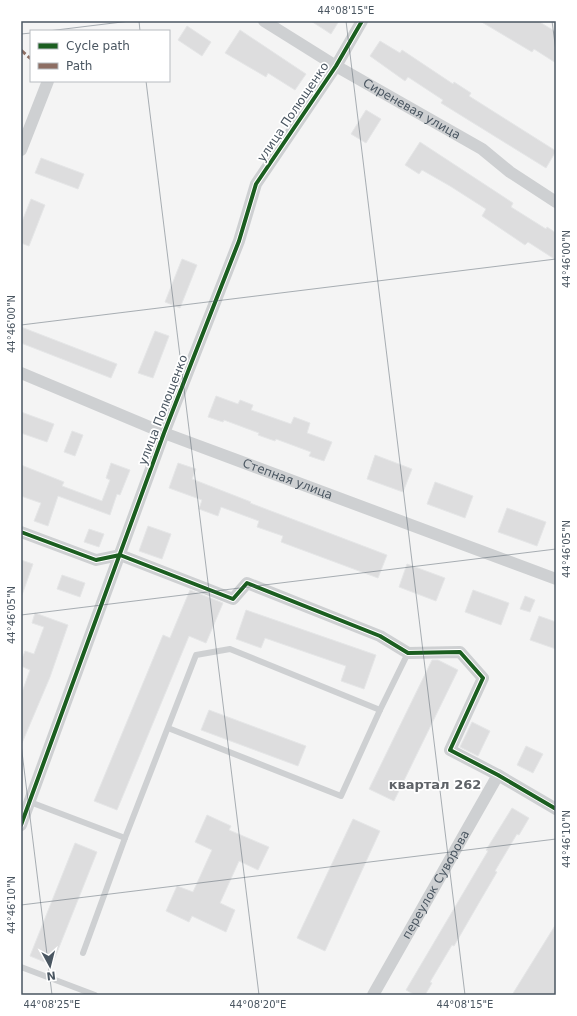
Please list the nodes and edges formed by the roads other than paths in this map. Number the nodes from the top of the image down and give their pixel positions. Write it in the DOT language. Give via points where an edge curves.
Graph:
graph roads {
  1 [pos="264,21"];
  2 [pos="362,21"];
  3 [pos="336,66"];
  4 [pos="48,82"];
  5 [pos="21,150"];
  6 [pos="556,202"];
  7 [pos="21,373"];
  8 [pos="164,433"];
  9 [pos="21,532"];
  10 [pos="120,555"];
  11 [pos="556,579"];
  12 [pos="408,653"];
  13 [pos="380,710"];
  14 [pos="168,728"];
  15 [pos="498,775"];
  16 [pos="30,802"];
  17 [pos="556,809"];
  18 [pos="21,825"];
  19 [pos="125,838"];
  20 [pos="84,953"];
  21 [pos="21,967"];
  22 [pos="95,995"];
  23 [pos="373,995"];
  1 -- 3 [label="street, Сиреневая улица"];
  2 -- 3 [label="street, улица Полющенко"];
  3 -- 6 [label="street, Сиреневая улица" via="482,150"];
  3 -- 8 [label="street, улица Полющенко" via="256,184 239,241"];
  4 -- 5 [label="street"];
  7 -- 8 [label="street, Степная улица"];
  8 -- 10 [label="street, улица Полющенко"];
  8 -- 11 [label="street, Степная улица"];
  9 -- 10 [label="street" via="96,560"];
  10 -- 12 [label="street" via="233,599 247,583 380,636"];
  10 -- 16 [label="street, улица Полющенко"];
  12 -- 13 [label="lane"];
  12 -- 15 [label="street" via="460,652 483,678 450,750"];
  13 -- 14 [label="lane" via="230,649 196,655"];
  13 -- 14 [label="lane" via="340,796"];
  14 -- 19 [label="lane"];
  15 -- 17 [label="street"];
  15 -- 23 [label="street, переулок Суворова"];
  16 -- 18 [label="street, улица Полющенко"];
  16 -- 19 [label="lane"];
  19 -- 20 [label="lane"];
  21 -- 22 [label="lane"];
}
